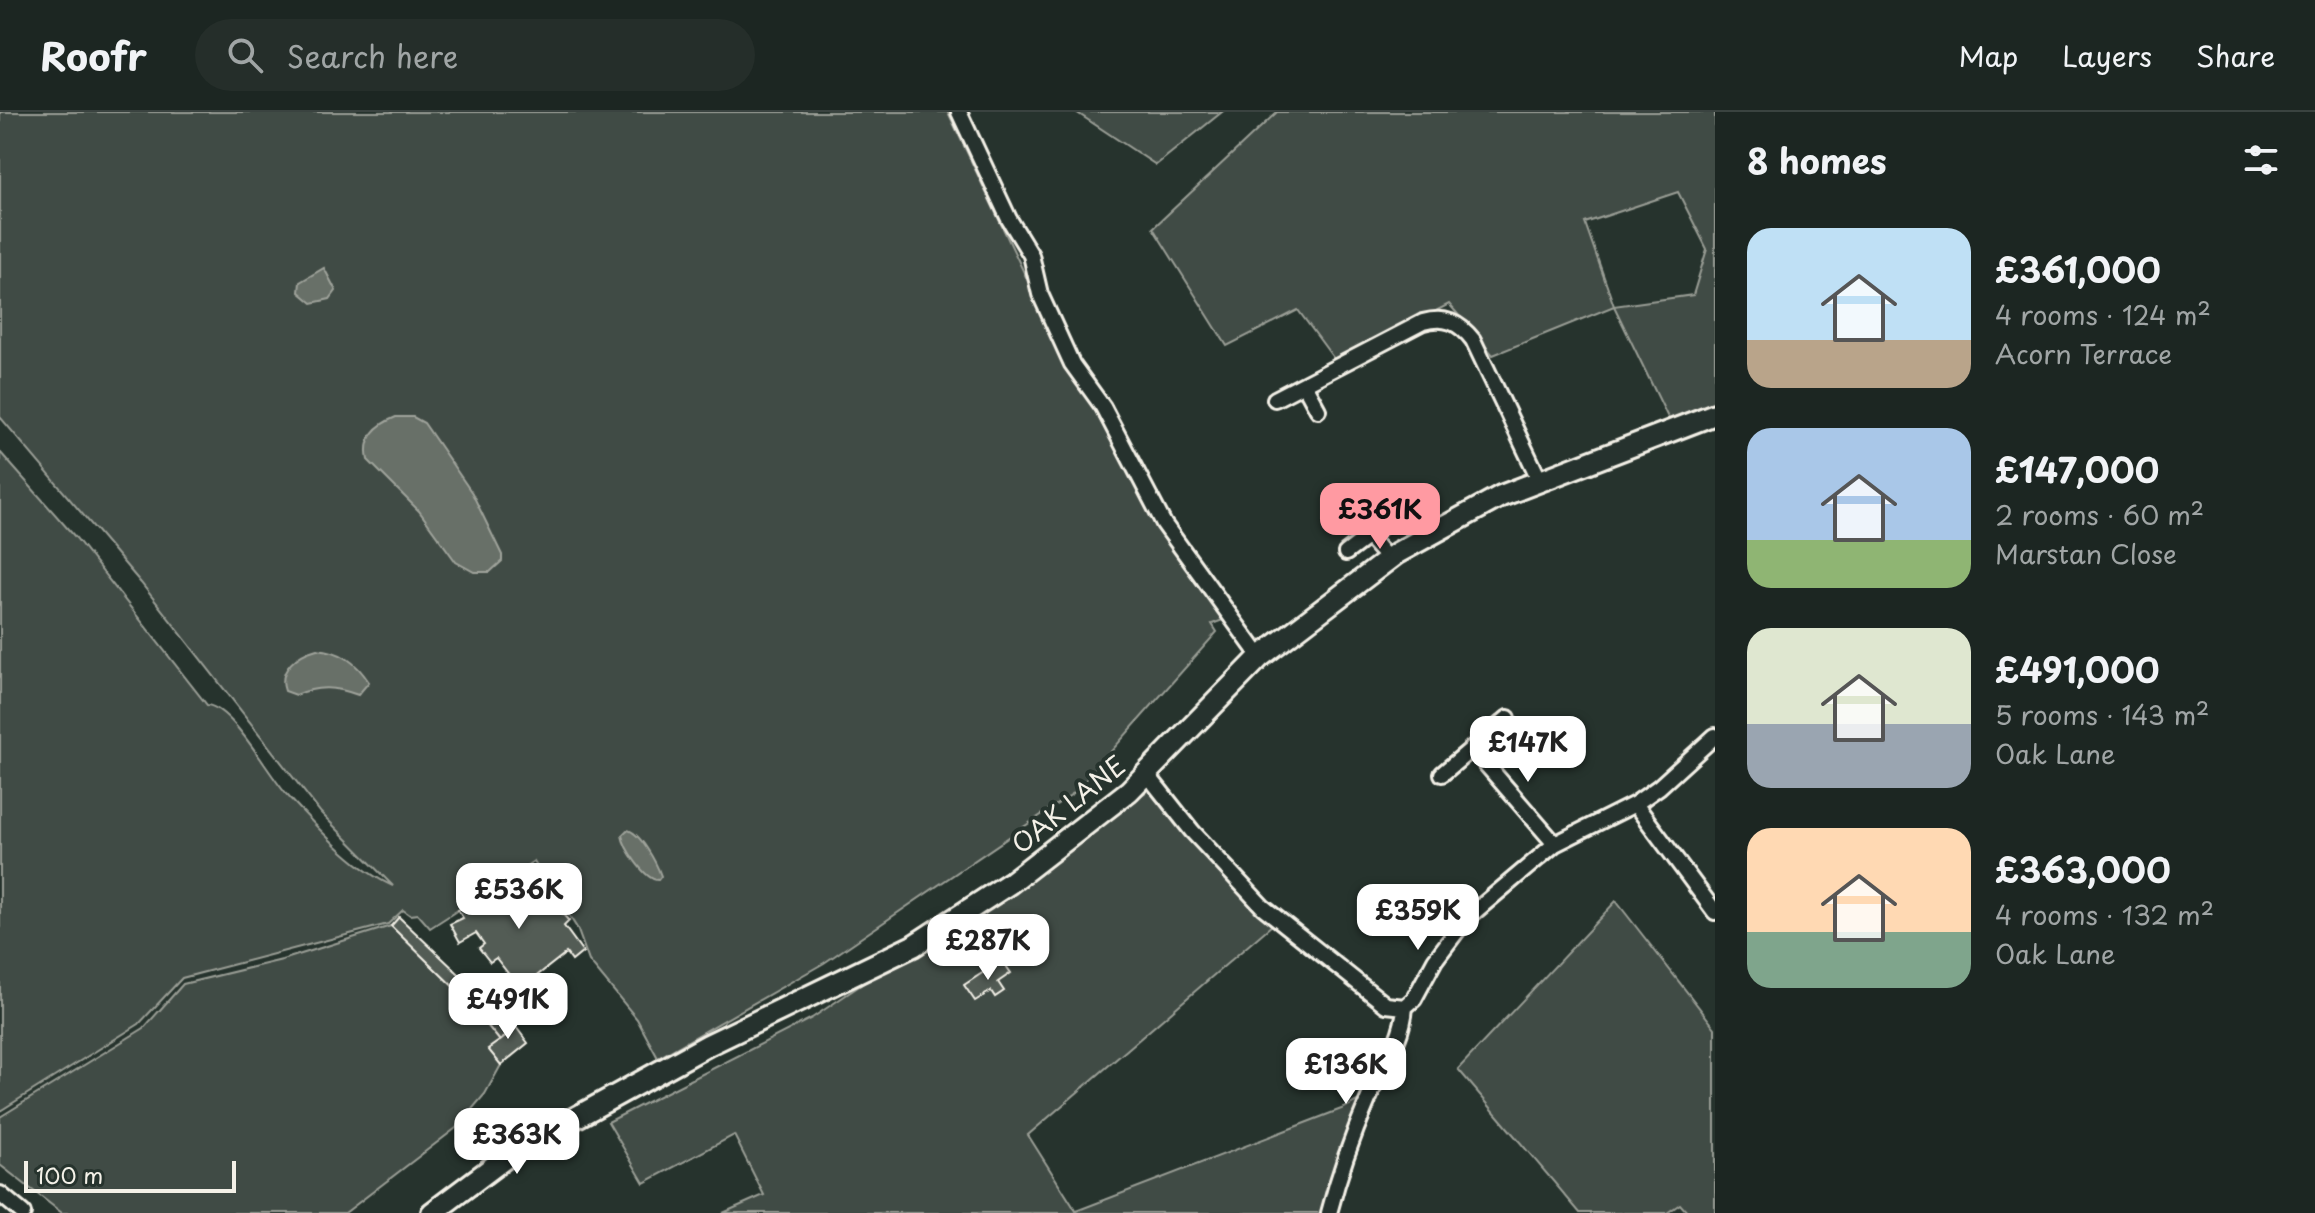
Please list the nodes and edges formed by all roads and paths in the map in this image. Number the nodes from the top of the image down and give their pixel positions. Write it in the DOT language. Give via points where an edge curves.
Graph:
graph roads {
  1 [pos="959,112"];
  2 [pos="1305,386"];
  3 [pos="1275,399"];
  4 [pos="1318,410"];
  5 [pos="1715,414"];
  6 [pos="1540,481"];
  7 [pos="1391,519"];
  8 [pos="1368,536"];
  9 [pos="1346,553"];
  10 [pos="1388,559"];
  11 [pos="1260,657"];
  12 [pos="1508,718"];
  13 [pos="1715,736"];
  14 [pos="1472,748"];
  15 [pos="1147,774"];
  16 [pos="1442,774"];
  17 [pos="1635,804"];
  18 [pos="1555,844"];
  19 [pos="1715,912"];
  20 [pos="1405,1007"];
  21 [pos="0,1194"];
  22 [pos="23,1213"];
  23 [pos="432,1213"];
  24 [pos="1329,1213"];
  1 -- 11 [label="street" via="1031,255 1040,294 1072,364 1103,407 1164,524"];
  2 -- 3 [label="street"];
  2 -- 4 [label="street"];
  2 -- 6 [label="street" via="1423,322 1453,322 1473,340"];
  5 -- 6 [label="street, OAK LANE"];
  6 -- 10 [label="street, OAK LANE" via="1469,512"];
  7 -- 8 [label="street"];
  8 -- 9 [label="street"];
  8 -- 10 [label="street"];
  10 -- 11 [label="street, OAK LANE"];
  11 -- 15 [label="street, OAK LANE"];
  12 -- 14 [label="street"];
  13 -- 17 [label="street"];
  14 -- 16 [label="street"];
  14 -- 18 [label="street"];
  15 -- 20 [label="street" via="1263,907 1386,1005"];
  15 -- 23 [label="street, OAK LANE" via="1010,883 913,946 708,1045 513,1152"];
  17 -- 18 [label="street"];
  17 -- 19 [label="street"];
  18 -- 20 [label="street" via="1466,919"];
  20 -- 24 [label="street" via="1402,1030 1368,1101"];
  21 -- 22 [label="street"];
}
